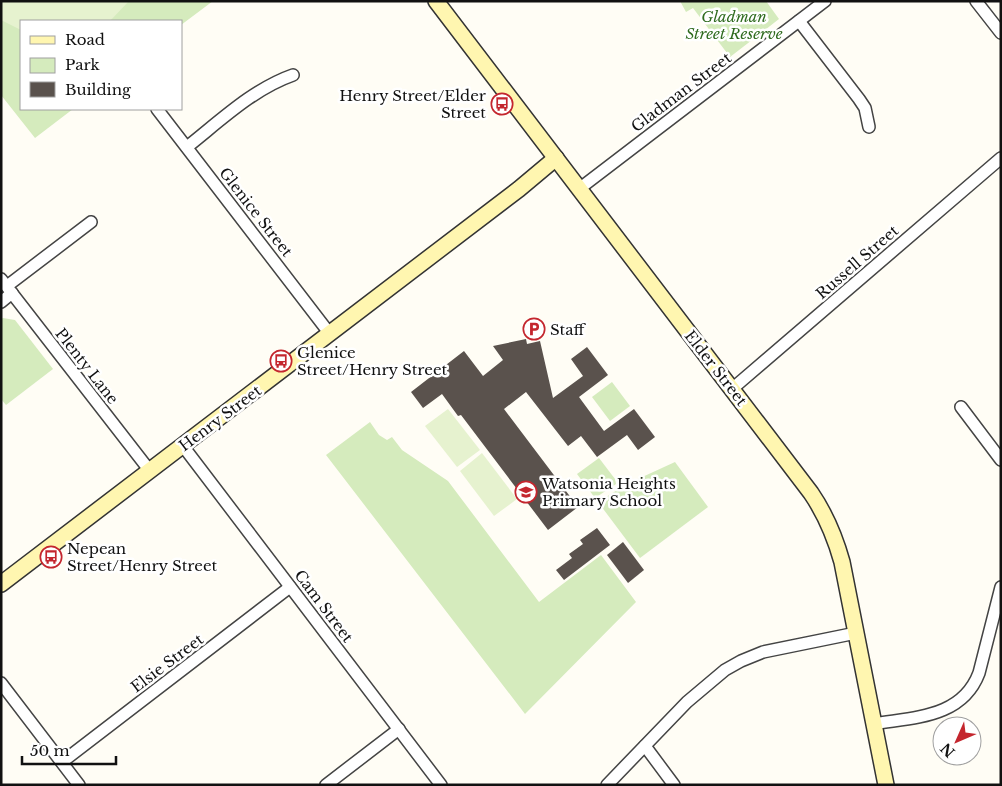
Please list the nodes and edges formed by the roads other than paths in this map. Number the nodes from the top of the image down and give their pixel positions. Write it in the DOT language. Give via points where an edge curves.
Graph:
graph roads {
  1 [pos="436,1"];
  2 [pos="825,1"];
  3 [pos="976,1"];
  4 [pos="799,21"];
  5 [pos="1001,33"];
  6 [pos="293,75"];
  7 [pos="158,110"];
  8 [pos="869,127"];
  9 [pos="187,147"];
  10 [pos="556,158"];
  11 [pos="1001,158"];
  12 [pos="579,189"];
  13 [pos="91,222"];
  14 [pos="7,286"];
  15 [pos="1,302"];
  16 [pos="330,334"];
  17 [pos="732,389"];
  18 [pos="961,407"];
  19 [pos="183,446"];
  20 [pos="1001,460"];
  21 [pos="150,471"];
  22 [pos="1,584"];
  23 [pos="290,587"];
  24 [pos="1001,587"];
  25 [pos="856,633"];
  26 [pos="1,683"];
  27 [pos="874,724"];
  28 [pos="399,729"];
  29 [pos="644,746"];
  30 [pos="62,762"];
  31 [pos="79,785"];
  32 [pos="326,785"];
  33 [pos="441,785"];
  34 [pos="607,785"];
  35 [pos="674,785"];
  36 [pos="886,785"];
  1 -- 10 [label="street, Elder Street"];
  2 -- 4 [label="street, Gladman Street"];
  3 -- 5 [label="street"];
  4 -- 8 [label="street" via="865,108"];
  4 -- 12 [label="street, Gladman Street"];
  6 -- 9 [label="street" via="259,92"];
  7 -- 9 [label="street, Glenice Street"];
  9 -- 16 [label="street, Glenice Street"];
  10 -- 12 [label="street, Elder Street"];
  10 -- 16 [label="street, Henry Street"];
  11 -- 17 [label="street, Russell Street"];
  12 -- 17 [label="street, Elder Street"];
  13 -- 14 [label="street"];
  14 -- 15 [label="street"];
  14 -- 21 [label="street, Plenty Lane"];
  16 -- 19 [label="street, Henry Street"];
  17 -- 25 [label="street, Elder Street" via="811,493 829,523 842,562"];
  18 -- 20 [label="street"];
  19 -- 21 [label="street, Henry Street"];
  19 -- 23 [label="street, Cam Street"];
  21 -- 22 [label="street, Henry Street"];
  23 -- 28 [label="street, Cam Street"];
  23 -- 30 [label="street, Elsie Street"];
  24 -- 27 [label="street" via="979,673 964,698 935,713"];
  25 -- 27 [label="street, Elder Street"];
  25 -- 29 [label="street" via="776,649 741,661 702,687"];
  26 -- 30 [label="street"];
  27 -- 36 [label="street, Elder Street"];
  28 -- 32 [label="street"];
  28 -- 33 [label="street, Cam Street"];
  29 -- 34 [label="street"];
  29 -- 35 [label="street"];
  30 -- 31 [label="street"];
}
